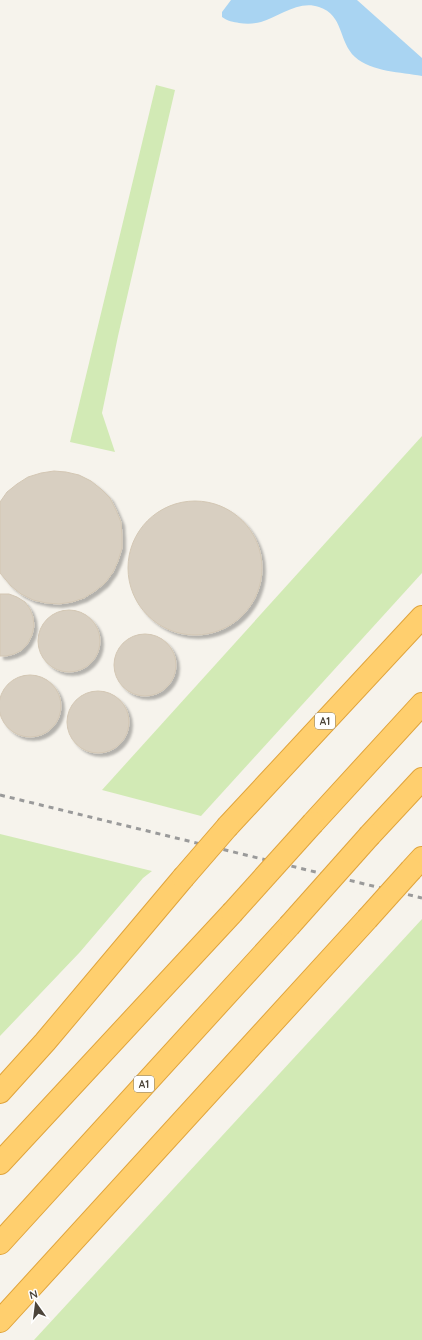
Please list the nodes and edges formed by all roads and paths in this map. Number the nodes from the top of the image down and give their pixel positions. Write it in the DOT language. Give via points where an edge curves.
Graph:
graph roads {
  1 [pos="422,617"];
  2 [pos="422,704"];
  3 [pos="422,779"];
  4 [pos="417,864"];
  5 [pos="46,1042"];
  6 [pos="0,1079"];
  7 [pos="0,1092"];
  8 [pos="0,1163"];
  9 [pos="0,1243"];
  10 [pos="0,1321"];
  1 -- 5 [label="highway, A1, bridge" via="228,826"];
  2 -- 8 [label="highway, bridge"];
  3 -- 9 [label="highway, A1, bridge"];
  4 -- 10 [label="highway, bridge"];
  5 -- 6 [label="highway, A1"];
  5 -- 7 [label="highway, A1"];
}
